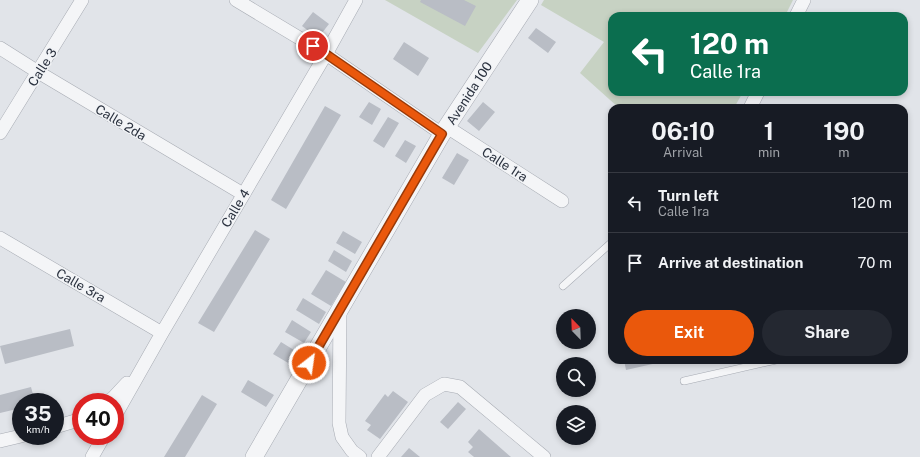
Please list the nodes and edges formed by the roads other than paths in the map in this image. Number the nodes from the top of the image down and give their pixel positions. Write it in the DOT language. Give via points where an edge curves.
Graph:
graph roads {
  1 [pos="82,0"];
  2 [pos="236,0"];
  3 [pos="356,0"];
  4 [pos="530,0"];
  5 [pos="804,0"];
  6 [pos="798,12"];
  7 [pos="0,48"];
  8 [pos="326,54"];
  9 [pos="38,72"];
  10 [pos="445,131"];
  11 [pos="0,133"];
  12 [pos="243,194"];
  13 [pos="562,201"];
  14 [pos="0,238"];
  15 [pos="608,246"];
  16 [pos="563,286"];
  17 [pos="340,309"];
  18 [pos="162,333"];
  19 [pos="760,364"];
  20 [pos="143,365"];
  21 [pos="684,381"];
  22 [pos="118,393"];
  23 [pos="124,400"];
  24 [pos="12,438"];
  25 [pos="0,441"];
  26 [pos="99,445"];
  27 [pos="92,457"];
  28 [pos="254,457"];
  29 [pos="360,457"];
  30 [pos="378,457"];
  31 [pos="544,457"];
  1 -- 9 [label="street, Calle 3"];
  2 -- 8 [label="street, Calle 1ra"];
  3 -- 8 [label="street, Calle 4"];
  4 -- 10 [label="street, Avenida 100"];
  5 -- 6 [label="street"];
  7 -- 9 [label="street, Calle 2da"];
  8 -- 10 [label="street, Calle 1ra"];
  8 -- 12 [label="street, Calle 4"];
  9 -- 11 [label="street, Calle 3"];
  9 -- 12 [label="street, Calle 2da"];
  10 -- 13 [label="street, Calle 1ra"];
  10 -- 17 [label="street, Avenida 100"];
  12 -- 18 [label="street, Calle 4"];
  14 -- 18 [label="street, Calle 3ra"];
  15 -- 16 [label="lane"];
  17 -- 28 [label="street, Avenida 100"];
  17 -- 29 [label="street" via="339,423 342,437"];
  18 -- 20 [label="street, Calle 4"];
  19 -- 21 [label="lane"];
  20 -- 22 [label="street"];
  20 -- 23 [label="street, Calle 4"];
  24 -- 25 [label="street"];
  26 -- 27 [label="street"];
  30 -- 31 [label="street" via="425,395 444,384 460,387"];
}
